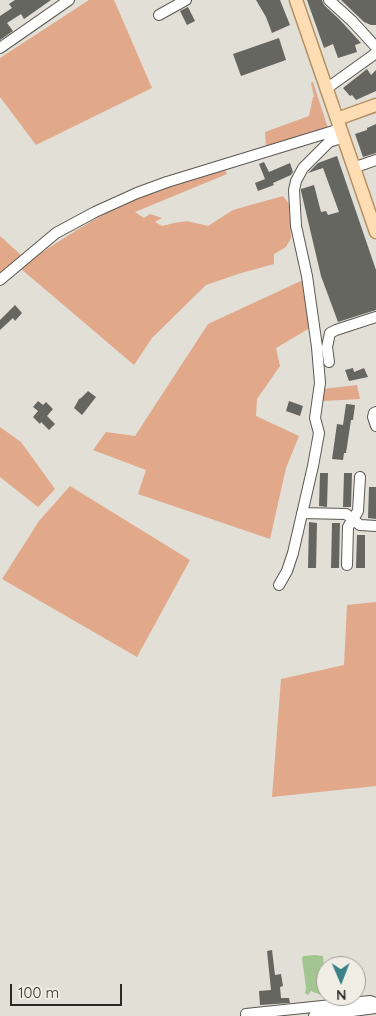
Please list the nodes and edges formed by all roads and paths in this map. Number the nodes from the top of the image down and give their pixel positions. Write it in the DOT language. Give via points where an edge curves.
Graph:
graph roads {
  1 [pos="70,0"];
  2 [pos="186,0"];
  3 [pos="296,0"];
  4 [pos="329,0"];
  5 [pos="159,15"];
  6 [pos="376,47"];
  7 [pos="0,48"];
  8 [pos="376,53"];
  9 [pos="326,89"];
  10 [pos="376,105"];
  11 [pos="340,128"];
  12 [pos="376,160"];
  13 [pos="353,168"];
  14 [pos="376,232"];
  15 [pos="0,280"];
  16 [pos="376,317"];
  17 [pos="329,362"];
  18 [pos="376,412"];
  19 [pos="376,426"];
  20 [pos="360,477"];
  21 [pos="302,513"];
  22 [pos="353,520"];
  23 [pos="376,526"];
  24 [pos="347,565"];
  25 [pos="279,585"];
  26 [pos="376,1003"];
  27 [pos="376,1008"];
  28 [pos="246,1016"];
  29 [pos="314,1016"];
  1 -- 7 [label="street"];
  2 -- 5 [label="street"];
  3 -- 9 [label="main road"];
  4 -- 6 [label="street"];
  8 -- 9 [label="street"];
  9 -- 11 [label="main road"];
  10 -- 11 [label="main road"];
  11 -- 13 [label="main road"];
  11 -- 15 [label="street" via="137,193 56,233"];
  11 -- 21 [label="street" via="303,168 294,190 296,226 307,276 320,383 315,418 319,433"];
  12 -- 13 [label="street"];
  13 -- 14 [label="main road"];
  16 -- 17 [label="street" via="330,333 327,347"];
  18 -- 19 [label="street" via="373,417"];
  20 -- 22 [label="street" via="358,511"];
  21 -- 22 [label="street" via="346,514"];
  21 -- 25 [label="street" via="287,572"];
  22 -- 23 [label="street" via="360,525"];
  22 -- 24 [label="street" via="348,527"];
  26 -- 28 [label="street" via="370,1001"];
  27 -- 29 [label="street"];
}
